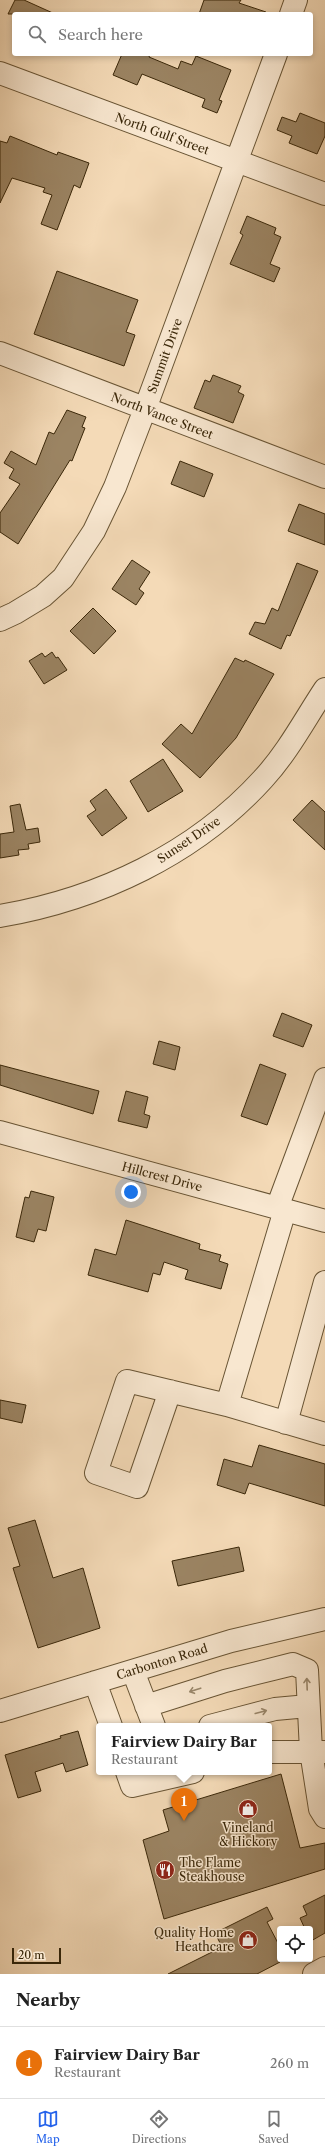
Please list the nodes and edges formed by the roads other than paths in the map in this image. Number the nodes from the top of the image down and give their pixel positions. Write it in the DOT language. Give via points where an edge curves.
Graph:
graph roads {
  1 [pos="296,0"];
  2 [pos="292,12"];
  3 [pos="275,56"];
  4 [pos="0,73"];
  5 [pos="235,161"];
  6 [pos="325,194"];
  7 [pos="0,353"];
  8 [pos="145,409"];
  9 [pos="325,477"];
  10 [pos="0,620"];
  11 [pos="325,689"];
  12 [pos="0,916"];
  13 [pos="325,1079"];
  14 [pos="0,1132"];
  15 [pos="281,1209"];
  16 [pos="325,1221"];
  17 [pos="325,1282"];
  18 [pos="170,1392"];
  19 [pos="227,1405"];
  20 [pos="286,1423"];
  21 [pos="325,1434"];
  22 [pos="325,1619"];
  23 [pos="133,1671"];
  24 [pos="95,1682"];
  25 [pos="146,1706"];
  26 [pos="308,1706"];
  27 [pos="0,1711"];
  28 [pos="110,1723"];
  29 [pos="153,1723"];
  30 [pos="221,1723"];
  31 [pos="318,1751"];
  32 [pos="272,1752"];
  33 [pos="128,1775"];
  34 [pos="175,1775"];
  35 [pos="325,1817"];
  36 [pos="325,1968"];
  37 [pos="314,1974"];
  1 -- 2 [label="street"];
  3 -- 5 [label="street, Summit Drive"];
  4 -- 5 [label="street, North Gulf Street"];
  5 -- 6 [label="street, North Gulf Street"];
  5 -- 8 [label="street, Summit Drive"];
  7 -- 8 [label="street, North Vance Street"];
  8 -- 9 [label="street, North Vance Street"];
  8 -- 10 [label="street, Summit Drive" via="115,487 94,531 64,578 15,614"];
  11 -- 12 [label="street, Sunset Drive" via="278,761 263,779 212,827 133,875 95,891 38,910"];
  13 -- 15 [label="street"];
  14 -- 15 [label="street, Hillcrest Drive"];
  15 -- 16 [label="street, Hillcrest Drive"];
  15 -- 19 [label="street"];
  17 -- 20 [label="street"];
  18 -- 18 [label="street" via="127,1381 96,1473 137,1487"];
  18 -- 19 [label="street"];
  19 -- 20 [label="street"];
  20 -- 21 [label="street"];
  22 -- 23 [label="street, Carbonton Road" via="231,1641"];
  23 -- 24 [label="street, Carbonton Road"];
  23 -- 25 [label="street"];
  24 -- 27 [label="street, Carbonton Road"];
  24 -- 28 [label="street"];
  26 -- 25 [label="street, one-way" via="307,1670 293,1664 225,1681"];
  25 -- 29 [label="street"];
  30 -- 26 [label="street, one-way" via="275,1709"];
  26 -- 31 [label="street"];
  31 -- 32 [label="street"];
  31 -- 35 [label="street" via="320,1809"];
  33 -- 34 [label="street" via="132,1786"];
  36 -- 37 [label="street"];
}
